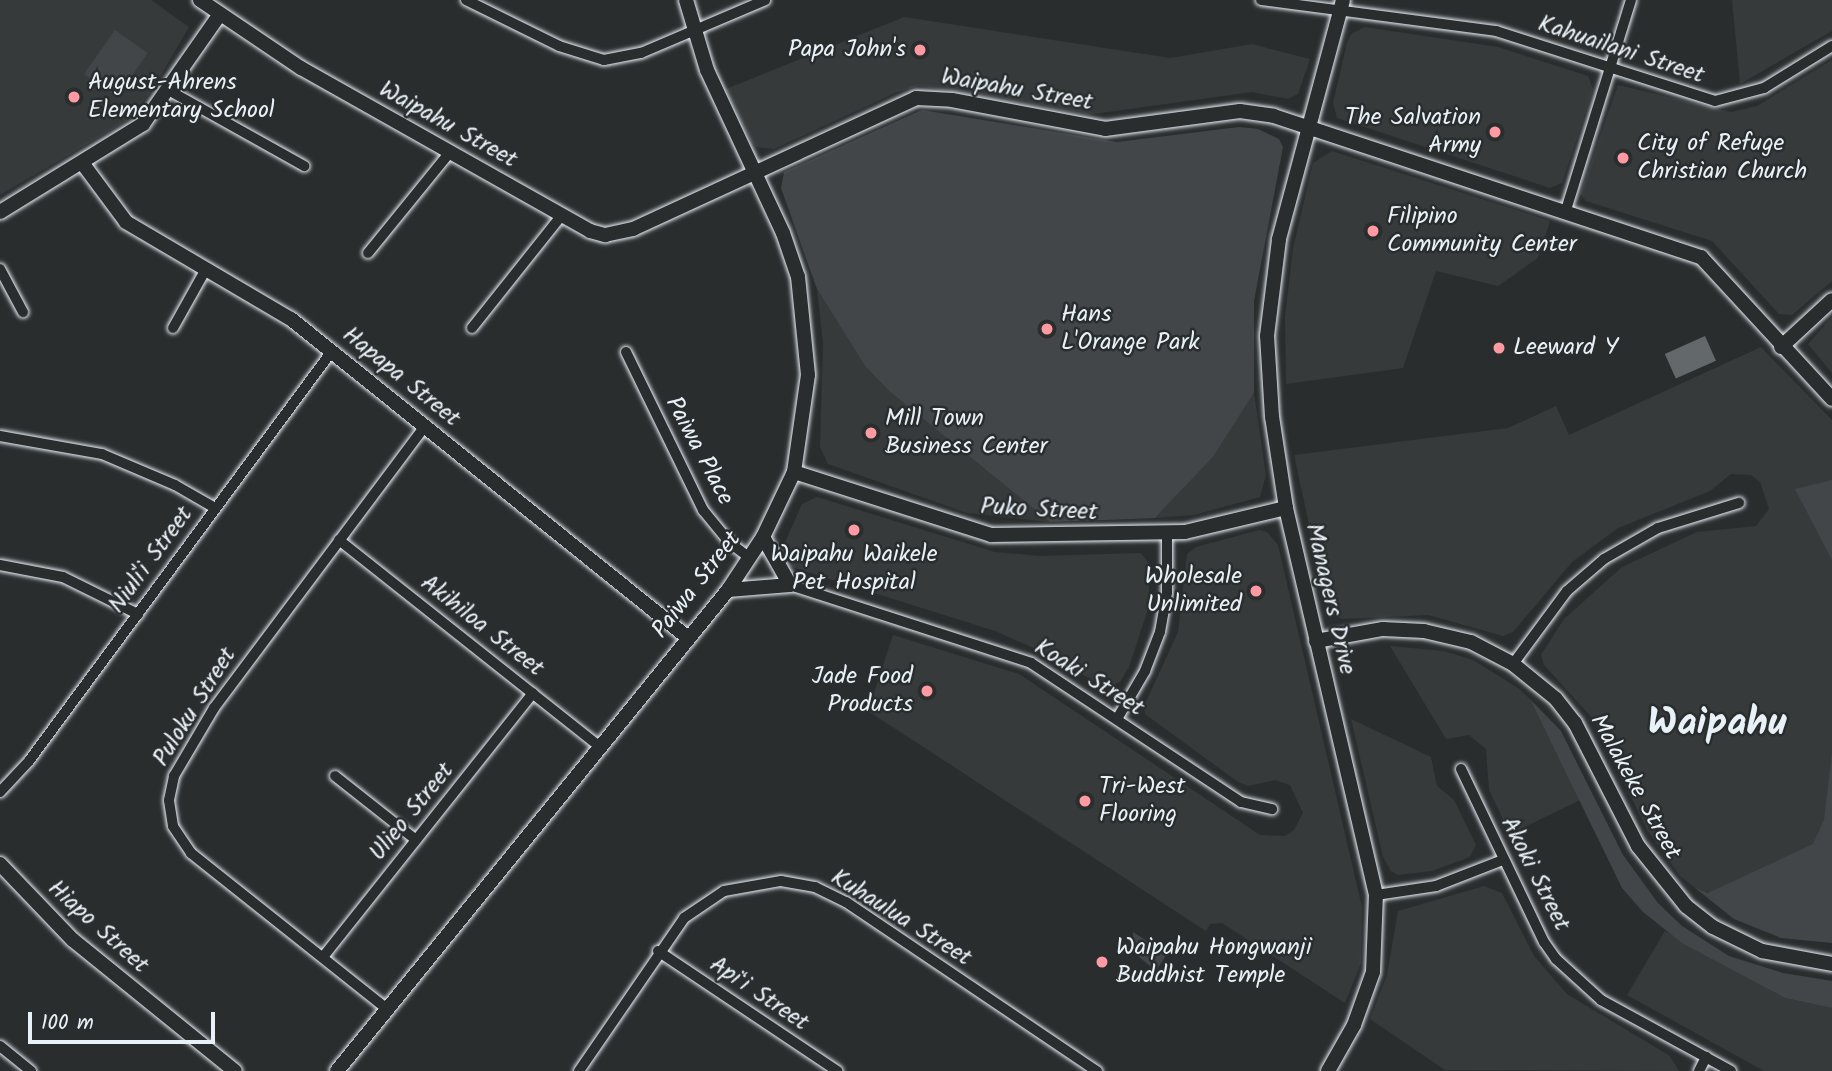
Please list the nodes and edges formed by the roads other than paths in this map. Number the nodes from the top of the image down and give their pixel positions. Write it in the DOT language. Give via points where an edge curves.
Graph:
graph roads {
  1 [pos="200,0"];
  2 [pos="466,0"];
  3 [pos="686,0"];
  4 [pos="765,0"];
  5 [pos="1261,0"];
  6 [pos="1631,0"];
  7 [pos="1342,5"];
  8 [pos="219,7"];
  9 [pos="694,31"];
  10 [pos="1832,46"];
  11 [pos="1608,70"];
  12 [pos="170,91"];
  13 [pos="1307,127"];
  14 [pos="450,152"];
  15 [pos="83,164"];
  16 [pos="304,166"];
  17 [pos="755,172"];
  18 [pos="1566,210"];
  19 [pos="0,212"];
  20 [pos="562,215"];
  21 [pos="368,253"];
  22 [pos="0,269"];
  23 [pos="206,269"];
  24 [pos="1832,300"];
  25 [pos="23,312"];
  26 [pos="173,328"];
  27 [pos="472,328"];
  28 [pos="1781,347"];
  29 [pos="332,351"];
  30 [pos="626,352"];
  31 [pos="1832,399"];
  32 [pos="425,426"];
  33 [pos="0,436"];
  34 [pos="794,472"];
  35 [pos="1739,503"];
  36 [pos="215,508"];
  37 [pos="1286,508"];
  38 [pos="1167,534"];
  39 [pos="763,537"];
  40 [pos="339,540"];
  41 [pos="750,558"];
  42 [pos="0,565"];
  43 [pos="790,585"];
  44 [pos="728,590"];
  45 [pos="138,614"];
  46 [pos="687,637"];
  47 [pos="1317,642"];
  48 [pos="1513,664"];
  49 [pos="534,693"];
  50 [pos="1117,719"];
  51 [pos="598,745"];
  52 [pos="1461,769"];
  53 [pos="335,776"];
  54 [pos="0,792"];
  55 [pos="1272,809"];
  56 [pos="416,840"];
  57 [pos="1503,860"];
  58 [pos="0,864"];
  59 [pos="1376,895"];
  60 [pos="658,951"];
  61 [pos="323,957"];
  62 [pos="1832,964"];
  63 [pos="387,1009"];
  64 [pos="0,1046"];
  65 [pos="1706,1057"];
  66 [pos="581,1067"];
  67 [pos="31,1071"];
  68 [pos="235,1071"];
  69 [pos="337,1071"];
  70 [pos="595,1071"];
  71 [pos="837,1071"];
  72 [pos="1097,1071"];
  73 [pos="1328,1071"];
  74 [pos="1699,1071"];
  75 [pos="1731,1071"];
  1 -- 8 [label="street, Waipahu Street"];
  2 -- 9 [label="street" via="586,58 623,59"];
  3 -- 9 [label="street, Paiwa Street"];
  4 -- 9 [label="street"];
  5 -- 7 [label="street, Kahuailani Street"];
  6 -- 11 [label="street"];
  7 -- 11 [label="street, Kahuailani Street" via="1496,31"];
  7 -- 13 [label="street, Managers Drive"];
  8 -- 12 [label="street"];
  8 -- 14 [label="street, Waipahu Street" via="301,68"];
  9 -- 17 [label="street, Paiwa Street" via="725,112"];
  10 -- 11 [label="street, Kahuailani Street" via="1764,89 1730,100 1698,98"];
  11 -- 18 [label="street"];
  12 -- 15 [label="street" via="129,136"];
  12 -- 16 [label="street"];
  13 -- 17 [label="street, Waipahu Street" via="1240,111 1105,129 924,97 901,103"];
  13 -- 18 [label="street, Waipahu Street"];
  13 -- 37 [label="street, Managers Drive" via="1274,263 1267,336 1272,417"];
  14 -- 20 [label="street, Waipahu Street"];
  14 -- 21 [label="street"];
  15 -- 19 [label="street"];
  15 -- 23 [label="street, Hapapa Street" via="125,222"];
  17 -- 20 [label="street, Waipahu Street" via="615,234 590,231"];
  17 -- 34 [label="street, Paiwa Street" via="792,257 805,312 806,403"];
  18 -- 28 [label="street, Waipahu Street" via="1701,257 1732,286"];
  20 -- 27 [label="street"];
  22 -- 25 [label="street"];
  23 -- 26 [label="street"];
  23 -- 29 [label="street, Hapapa Street" via="249,291"];
  24 -- 28 [label="street"];
  28 -- 31 [label="street, Waipahu Street"];
  29 -- 32 [label="street, Hapapa Street"];
  29 -- 36 [label="street, Niuli'i Street"];
  30 -- 41 [label="street, Paiwa Place" via="704,510 730,543"];
  32 -- 40 [label="street, Puloku Street"];
  32 -- 46 [label="street, Hapapa Street"];
  33 -- 36 [label="street" via="102,454 175,485"];
  34 -- 38 [label="street, Puko Street" via="991,534"];
  34 -- 39 [label="street, Paiwa Street"];
  35 -- 48 [label="street" via="1658,528 1604,559 1560,598"];
  36 -- 45 [label="street, Niuli'i Street"];
  37 -- 38 [label="street, Puko Street"];
  37 -- 47 [label="street, Managers Drive"];
  38 -- 50 [label="street" via="1167,593 1160,632 1145,671"];
  39 -- 41 [label="street, Paiwa Street"];
  39 -- 43 [label="street"];
  40 -- 49 [label="street, Akihiloa Street"];
  40 -- 61 [label="street, Puloku Street" via="214,708 174,776 169,800 173,826 191,853"];
  41 -- 44 [label="street, Paiwa Street"];
  42 -- 45 [label="street" via="63,577"];
  43 -- 44 [label="street"];
  43 -- 50 [label="street, Koaki Street" via="1009,653 1053,675"];
  44 -- 46 [label="street, Paiwa Street"];
  45 -- 54 [label="street, Niuli'i Street" via="29,761"];
  46 -- 51 [label="street, Paiwa Street"];
  47 -- 48 [label="street, Malakeke Street" via="1382,629 1424,631 1471,642"];
  47 -- 59 [label="street, Managers Drive"];
  48 -- 62 [label="street, Malakeke Street" via="1556,699 1575,723 1638,846 1686,906 1749,946"];
  49 -- 51 [label="street, Akihiloa Street"];
  49 -- 56 [label="street, Ulieo Street"];
  50 -- 55 [label="street, Koaki Street" via="1241,802"];
  51 -- 63 [label="street, Paiwa Street"];
  52 -- 57 [label="street, Akoki Street"];
  53 -- 56 [label="street"];
  56 -- 61 [label="street, Ulieo Street"];
  57 -- 59 [label="street" via="1436,886"];
  57 -- 65 [label="street, Akoki Street" via="1544,942 1572,975 1601,1000"];
  58 -- 68 [label="street, Hiapo Street" via="73,940"];
  59 -- 73 [label="street, Managers Drive" via="1373,972 1354,1025"];
  60 -- 66 [label="street, Kuhaulua Street"];
  60 -- 71 [label="street, Apiʻi Street"];
  60 -- 72 [label="street, Kuhaulua Street" via="684,918 715,895 750,883 799,883 846,902"];
  61 -- 63 [label="street, Puloku Street"];
  63 -- 69 [label="street, Paiwa Street"];
  64 -- 67 [label="street"];
  65 -- 74 [label="street"];
  65 -- 75 [label="street, Akoki Street"];
  66 -- 70 [label="street"];
}
